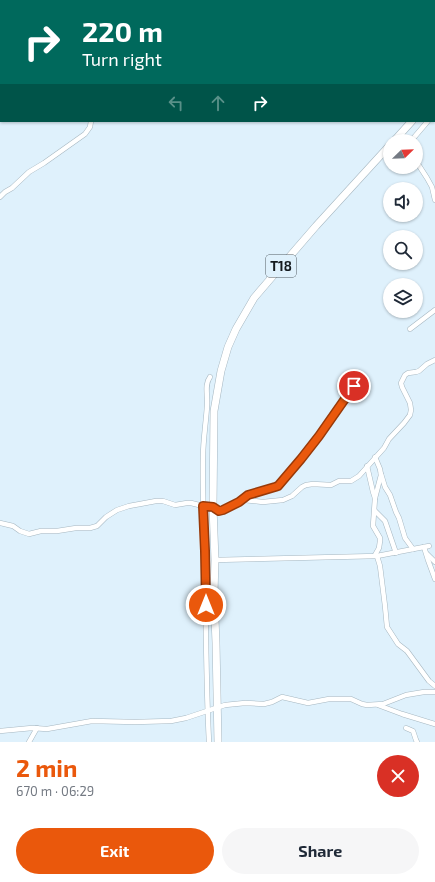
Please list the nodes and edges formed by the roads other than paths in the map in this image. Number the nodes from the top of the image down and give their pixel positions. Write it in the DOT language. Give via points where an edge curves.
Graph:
graph roads {
  1 [pos="91,122"];
  2 [pos="411,122"];
  3 [pos="427,122"];
  4 [pos="402,134"];
  5 [pos="417,134"];
  6 [pos="383,153"];
  7 [pos="423,172"];
  8 [pos="0,197"];
  9 [pos="435,200"];
  10 [pos="435,310"];
  11 [pos="410,329"];
  12 [pos="435,360"];
  13 [pos="210,376"];
  14 [pos="358,379"];
  15 [pos="375,457"];
  16 [pos="367,466"];
  17 [pos="380,472"];
  18 [pos="375,498"];
  19 [pos="239,502"];
  20 [pos="203,506"];
  21 [pos="213,507"];
  22 [pos="374,511"];
  23 [pos="0,523"];
  24 [pos="413,549"];
  25 [pos="396,553"];
  26 [pos="426,553"];
  27 [pos="376,556"];
  28 [pos="215,560"];
  29 [pos="435,562"];
  30 [pos="435,579"];
  31 [pos="435,686"];
  32 [pos="435,692"];
  33 [pos="376,704"];
  34 [pos="218,707"];
  35 [pos="207,710"];
  36 [pos="435,724"];
  37 [pos="37,728"];
  38 [pos="406,728"];
  39 [pos="0,731"];
  40 [pos="29,742"];
  41 [pos="209,742"];
  42 [pos="218,742"];
  43 [pos="417,742"];
  1 -- 8 [label="street" via="85,134 30,172"];
  2 -- 4 [label="highway"];
  3 -- 5 [label="street"];
  6 -- 21 [label="highway, T18" via="254,298 236,329 221,371 216,400"];
  7 -- 9 [label="street" via="432,187"];
  10 -- 11 [label="street"];
  12 -- 15 [label="street" via="403,378 402,387 410,403 410,415"];
  13 -- 20 [label="street" via="207,381"];
  14 -- 19 [label="street" via="319,436 279,484 248,495"];
  15 -- 16 [label="street"];
  15 -- 17 [label="street"];
  16 -- 18 [label="street"];
  16 -- 19 [label="street" via="357,478 350,481 305,486 283,500"];
  17 -- 18 [label="street"];
  17 -- 24 [label="street" via="405,538"];
  18 -- 22 [label="street"];
  19 -- 21 [label="street" via="221,510"];
  20 -- 21 [label="street"];
  20 -- 23 [label="street" via="156,501 117,510 93,528 38,531 29,534"];
  20 -- 35 [label="street"];
  21 -- 28 [label="highway, T18"];
  22 -- 25 [label="street" via="385,522"];
  22 -- 27 [label="street" via="373,526 380,538"];
  24 -- 25 [label="street"];
  24 -- 26 [label="street" via="427,546"];
  25 -- 27 [label="street"];
  26 -- 29 [label="street"];
  26 -- 30 [label="street"];
  27 -- 28 [label="street"];
  27 -- 31 [label="street" via="380,566 387,627 398,644 407,651"];
  28 -- 34 [label="highway, T18"];
  32 -- 33 [label="street" via="410,694"];
  33 -- 34 [label="street" via="365,704 351,699 329,699 308,703 282,697 264,704 228,704"];
  33 -- 36 [label="street"];
  34 -- 35 [label="street"];
  34 -- 42 [label="highway, T18"];
  35 -- 37 [label="street" via="171,721 92,721 47,729"];
  35 -- 41 [label="street"];
  37 -- 39 [label="street"];
  37 -- 40 [label="street"];
  38 -- 43 [label="street" via="413,731"];
}
